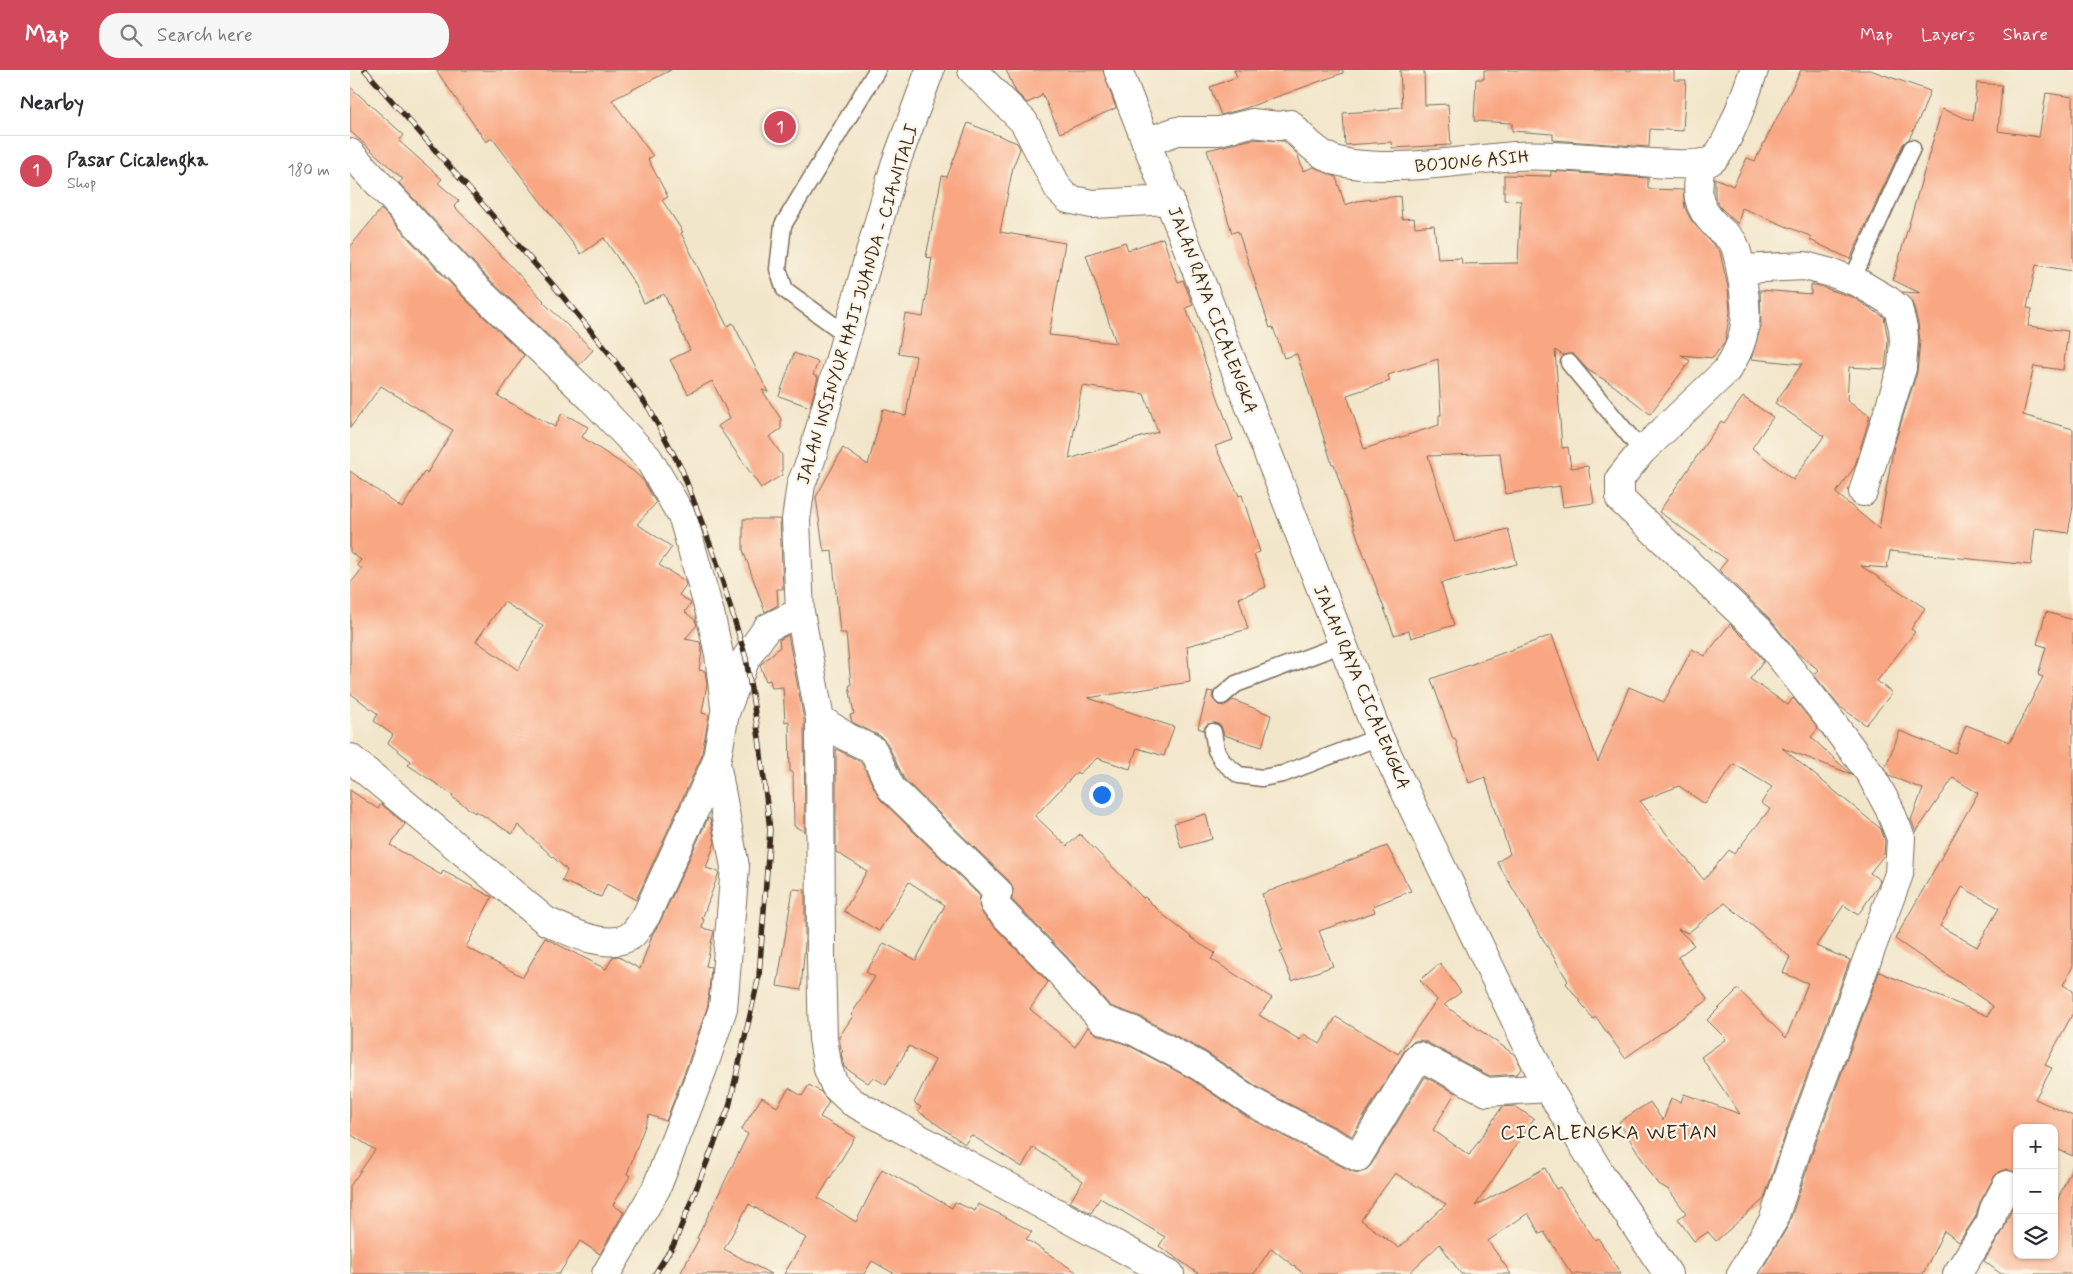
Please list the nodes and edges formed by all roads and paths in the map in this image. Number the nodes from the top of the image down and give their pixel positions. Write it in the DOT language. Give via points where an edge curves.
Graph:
graph roads {
  1 [pos="877,70"];
  2 [pos="930,70"];
  3 [pos="972,70"];
  4 [pos="1118,70"];
  5 [pos="1754,70"];
  6 [pos="1146,142"];
  7 [pos="1912,148"];
  8 [pos="350,153"];
  9 [pos="1701,163"];
  10 [pos="1170,200"];
  11 [pos="1741,269"];
  12 [pos="1852,280"];
  13 [pos="847,336"];
  14 [pos="1569,363"];
  15 [pos="1642,451"];
  16 [pos="1862,492"];
  17 [pos="800,612"];
  18 [pos="1343,644"];
  19 [pos="1222,696"];
  20 [pos="725,713"];
  21 [pos="820,719"];
  22 [pos="1213,732"];
  23 [pos="1379,737"];
  24 [pos="350,758"];
  25 [pos="716,763"];
  26 [pos="1548,1088"];
  27 [pos="2007,1185"];
  28 [pos="606,1274"];
  29 [pos="1170,1274"];
  30 [pos="1668,1274"];
  31 [pos="1741,1274"];
  32 [pos="1957,1274"];
  1 -- 13 [label="lane" via="783,225 778,269 785,290"];
  2 -- 13 [label="street, JALAN INSINYUR HAJI JUANDA - CIAWITALI" via="895,166"];
  3 -- 10 [label="street" via="1024,122 1059,190 1068,198 1092,204"];
  4 -- 6 [label="street, JALAN RAYA CICALENGKA"];
  5 -- 9 [label="street" via="1743,104 1720,153 1712,161"];
  6 -- 9 [label="street, BOJONG ASIH" via="1177,131 1218,130 1265,123 1290,124 1321,153 1334,160 1360,165 1410,167 1515,156"];
  6 -- 10 [label="street, JALAN RAYA CICALENGKA"];
  7 -- 12 [label="lane"];
  8 -- 20 [label="street" via="476,288 591,398 648,458 683,518 689,536 719,654"];
  9 -- 11 [label="street" via="1697,190 1699,203 1704,214 1733,243"];
  10 -- 18 [label="street, JALAN RAYA CICALENGKA"];
  11 -- 12 [label="street" via="1805,266"];
  11 -- 15 [label="street" via="1747,320 1736,357 1726,371"];
  12 -- 16 [label="street" via="1898,308 1904,328 1902,368"];
  13 -- 17 [label="street, JALAN INSINYUR HAJI JUANDA - CIAWITALI" via="801,484 796,520"];
  14 -- 15 [label="lane"];
  15 -- 31 [label="street" via="1620,478 1620,499 1759,630 1871,775 1901,838 1899,874 1773,1221"];
  17 -- 20 [label="street" via="767,628 746,658"];
  17 -- 21 [label="street, JALAN INSINYUR HAJI JUANDA - CIAWITALI"];
  18 -- 19 [label="lane" via="1236,684"];
  18 -- 23 [label="street, JALAN RAYA CICALENGKA"];
  20 -- 25 [label="street"];
  21 -- 26 [label="street" via="873,750 892,788 998,892 994,903 997,907 1101,1019 1134,1031 1183,1057 1254,1103 1358,1157 1419,1056 1488,1092"];
  21 -- 29 [label="street, JALAN INSINYUR HAJI JUANDA - CIAWITALI" via="823,1039 828,1069 835,1086 852,1102"];
  22 -- 23 [label="lane" via="1216,750 1223,762 1238,775 1262,778 1283,774"];
  23 -- 26 [label="street, JALAN RAYA CICALENGKA"];
  24 -- 25 [label="street" via="546,921 604,941 631,935 646,916"];
  25 -- 28 [label="street" via="735,867 724,1008 656,1189"];
  26 -- 30 [label="street, JALAN RAYA CICALENGKA"];
  27 -- 32 [label="street" via="1990,1223"];
}
